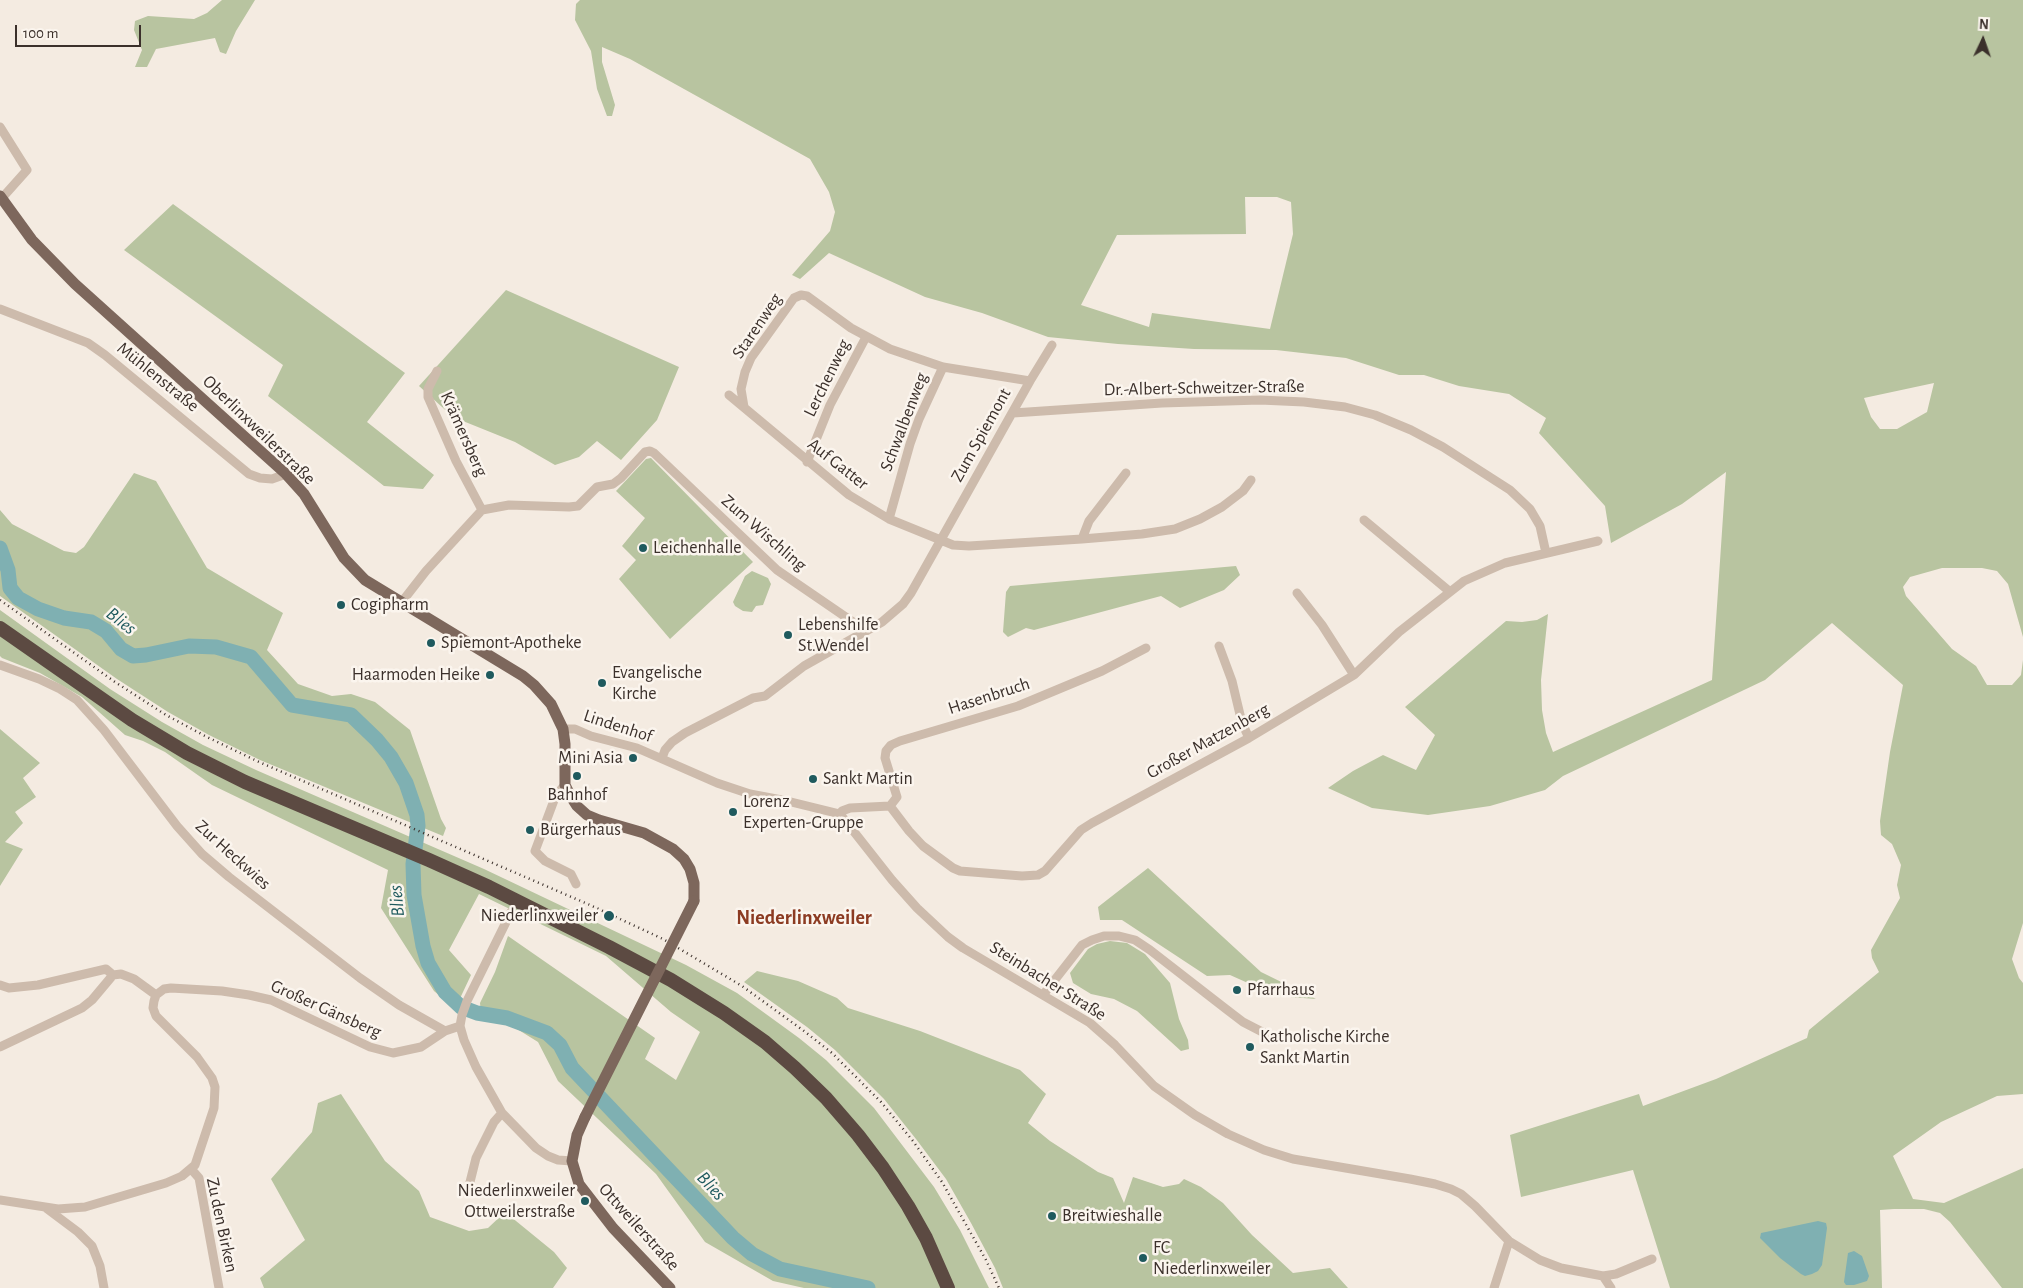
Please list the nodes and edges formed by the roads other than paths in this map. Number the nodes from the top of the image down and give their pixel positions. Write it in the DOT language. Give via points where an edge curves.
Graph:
graph roads {
  1 [pos="0,127"];
  2 [pos="1,197"];
  3 [pos="0,309"];
  4 [pos="866,337"];
  5 [pos="1052,345"];
  6 [pos="943,366"];
  7 [pos="437,371"];
  8 [pos="1030,381"];
  9 [pos="729,395"];
  10 [pos="744,407"];
  11 [pos="1013,413"];
  12 [pos="807,462"];
  13 [pos="1126,473"];
  14 [pos="286,474"];
  15 [pos="1251,480"];
  16 [pos="482,510"];
  17 [pos="889,519"];
  18 [pos="1364,520"];
  19 [pos="1082,539"];
  20 [pos="939,541"];
  21 [pos="1598,541"];
  22 [pos="1546,553"];
  23 [pos="1296,592"];
  24 [pos="1449,592"];
  25 [pos="401,603"];
  26 [pos="0,628"];
  27 [pos="863,632"];
  28 [pos="1219,646"];
  29 [pos="1146,648"];
  30 [pos="0,665"];
  31 [pos="1354,675"];
  32 [pos="562,729"];
  33 [pos="1249,738"];
  34 [pos="662,758"];
  35 [pos="565,785"];
  36 [pos="890,806"];
  37 [pos="840,814"];
  38 [pos="576,884"];
  39 [pos="511,912"];
  40 [pos="113,975"];
  41 [pos="0,985"];
  42 [pos="156,994"];
  43 [pos="1043,996"];
  44 [pos="460,1026"];
  45 [pos="445,1031"];
  46 [pos="1270,1036"];
  47 [pos="0,1047"];
  48 [pos="502,1113"];
  49 [pos="572,1161"];
  50 [pos="192,1170"];
  51 [pos="468,1190"];
  52 [pos="0,1200"];
  53 [pos="44,1207"];
  54 [pos="1509,1241"];
  55 [pos="1652,1259"];
  56 [pos="1603,1276"];
  57 [pos="104,1288"];
  58 [pos="219,1288"];
  59 [pos="670,1288"];
  60 [pos="948,1288"];
  61 [pos="1494,1288"];
  62 [pos="1610,1288"];
  1 -- 2 [label="street" via="27,170"];
  2 -- 14 [label="main road, Oberlinxweilerstraße" via="32,240 75,284"];
  3 -- 14 [label="street, Mühlenstraße" via="88,344 105,355 249,474 272,479"];
  4 -- 6 [label="street" via="890,349"];
  4 -- 10 [label="street, Starenweg" via="807,296 794,298 751,358 741,388"];
  4 -- 12 [label="street, Lerchenweg" via="840,383"];
  5 -- 8 [label="street, Zum Spiemont"];
  6 -- 8 [label="street"];
  6 -- 17 [label="street, Schwalbenweg" via="910,444"];
  7 -- 16 [label="street, Krämersberg" via="428,396"];
  8 -- 11 [label="street, Zum Spiemont"];
  9 -- 10 [label="street, Auf Gatter"];
  10 -- 12 [label="street, Auf Gatter"];
  11 -- 20 [label="street, Zum Spiemont"];
  11 -- 22 [label="street, Dr.-Albert-Schweitzer-Straße" via="1162,402 1260,400 1304,402 1368,413 1443,447 1510,490 1530,509 1540,526"];
  12 -- 17 [label="street, Auf Gatter" via="849,495"];
  13 -- 19 [label="street" via="1089,520"];
  14 -- 25 [label="main road, Oberlinxweilerstraße" via="304,494 335,547 351,567 377,589"];
  15 -- 19 [label="street, Auf Gatter" via="1243,491 1222,507 1175,529"];
  16 -- 25 [label="street"];
  16 -- 27 [label="street, Zum Wischling" via="509,505 578,506 597,487 613,484 621,478 645,452 650,451 777,570"];
  17 -- 20 [label="street, Auf Gatter"];
  18 -- 24 [label="street"];
  19 -- 20 [label="street, Auf Gatter" via="969,546"];
  20 -- 27 [label="street, Zum Spiemont" via="902,604 882,622"];
  21 -- 22 [label="street, Großer Matzenberg"];
  22 -- 24 [label="street, Großer Matzenberg" via="1485,570"];
  23 -- 31 [label="street"];
  24 -- 31 [label="street, Großer Matzenberg"];
  25 -- 32 [label="main road, Oberlinxweilerstraße" via="523,676 551,704"];
  26 -- 60 [label="highway" via="132,720 187,753 245,782 429,860 601,943 724,1013 764,1042 826,1098 858,1134 908,1206"];
  27 -- 34 [label="street, Zum Spiemont" via="804,666 765,696 752,698 685,733 672,742"];
  28 -- 33 [label="street"];
  29 -- 36 [label="street, Hasenbruch" via="1102,671 1018,706 891,745 885,758 897,797"];
  30 -- 45 [label="street, Zur Heckwies" via="39,679 77,700 202,854 360,978"];
  31 -- 33 [label="street, Großer Matzenberg"];
  32 -- 34 [label="street, Lindenhof" via="575,729"];
  32 -- 35 [label="main road, Oberlinxweilerstraße"];
  33 -- 36 [label="street, Großer Matzenberg" via="1081,830 1045,871 1038,874 1014,875 953,868 918,841"];
  34 -- 37 [label="street" via="750,794"];
  35 -- 38 [label="street" via="556,795 535,851 545,861 571,874"];
  35 -- 49 [label="main road, Ottweilerstraße, bridge" via="577,806 587,815 656,838 673,849 684,859 693,877 694,900 585,1116"];
  36 -- 37 [label="street" via="850,808"];
  37 -- 43 [label="street, Steinbacher Straße" via="898,887 948,937"];
  39 -- 44 [label="street" via="467,1001"];
  40 -- 41 [label="street" via="106,970 38,985 9,988"];
  40 -- 42 [label="street" via="134,979"];
  40 -- 47 [label="street" via="82,1008"];
  42 -- 45 [label="street, Großer Gänsberg" via="171,988 271,1000 370,1047 393,1053 421,1047"];
  42 -- 50 [label="street" via="153,1008 156,1016 197,1057 215,1087 214,1108"];
  43 -- 46 [label="street" via="1082,945 1104,936 1119,936 1135,940 1243,1022"];
  43 -- 54 [label="street, Steinbacher Straße" via="1093,1025 1154,1086 1228,1134 1292,1159 1451,1189 1475,1206"];
  44 -- 45 [label="street, Großer Gänsberg"];
  44 -- 48 [label="street" via="476,1067"];
  48 -- 49 [label="street" via="542,1152 558,1160"];
  48 -- 51 [label="street" via="476,1158"];
  49 -- 59 [label="main road, Ottweilerstraße" via="579,1184 588,1197"];
  50 -- 53 [label="street" via="166,1183 85,1207"];
  50 -- 58 [label="street, Zu den Birken" via="199,1178"];
  52 -- 53 [label="street"];
  53 -- 57 [label="street" via="92,1246"];
  54 -- 56 [label="street, Steinbacher Straße" via="1540,1260 1561,1268"];
  54 -- 61 [label="street"];
  55 -- 56 [label="street, Steinbacher Straße"];
  56 -- 62 [label="street"];
}
